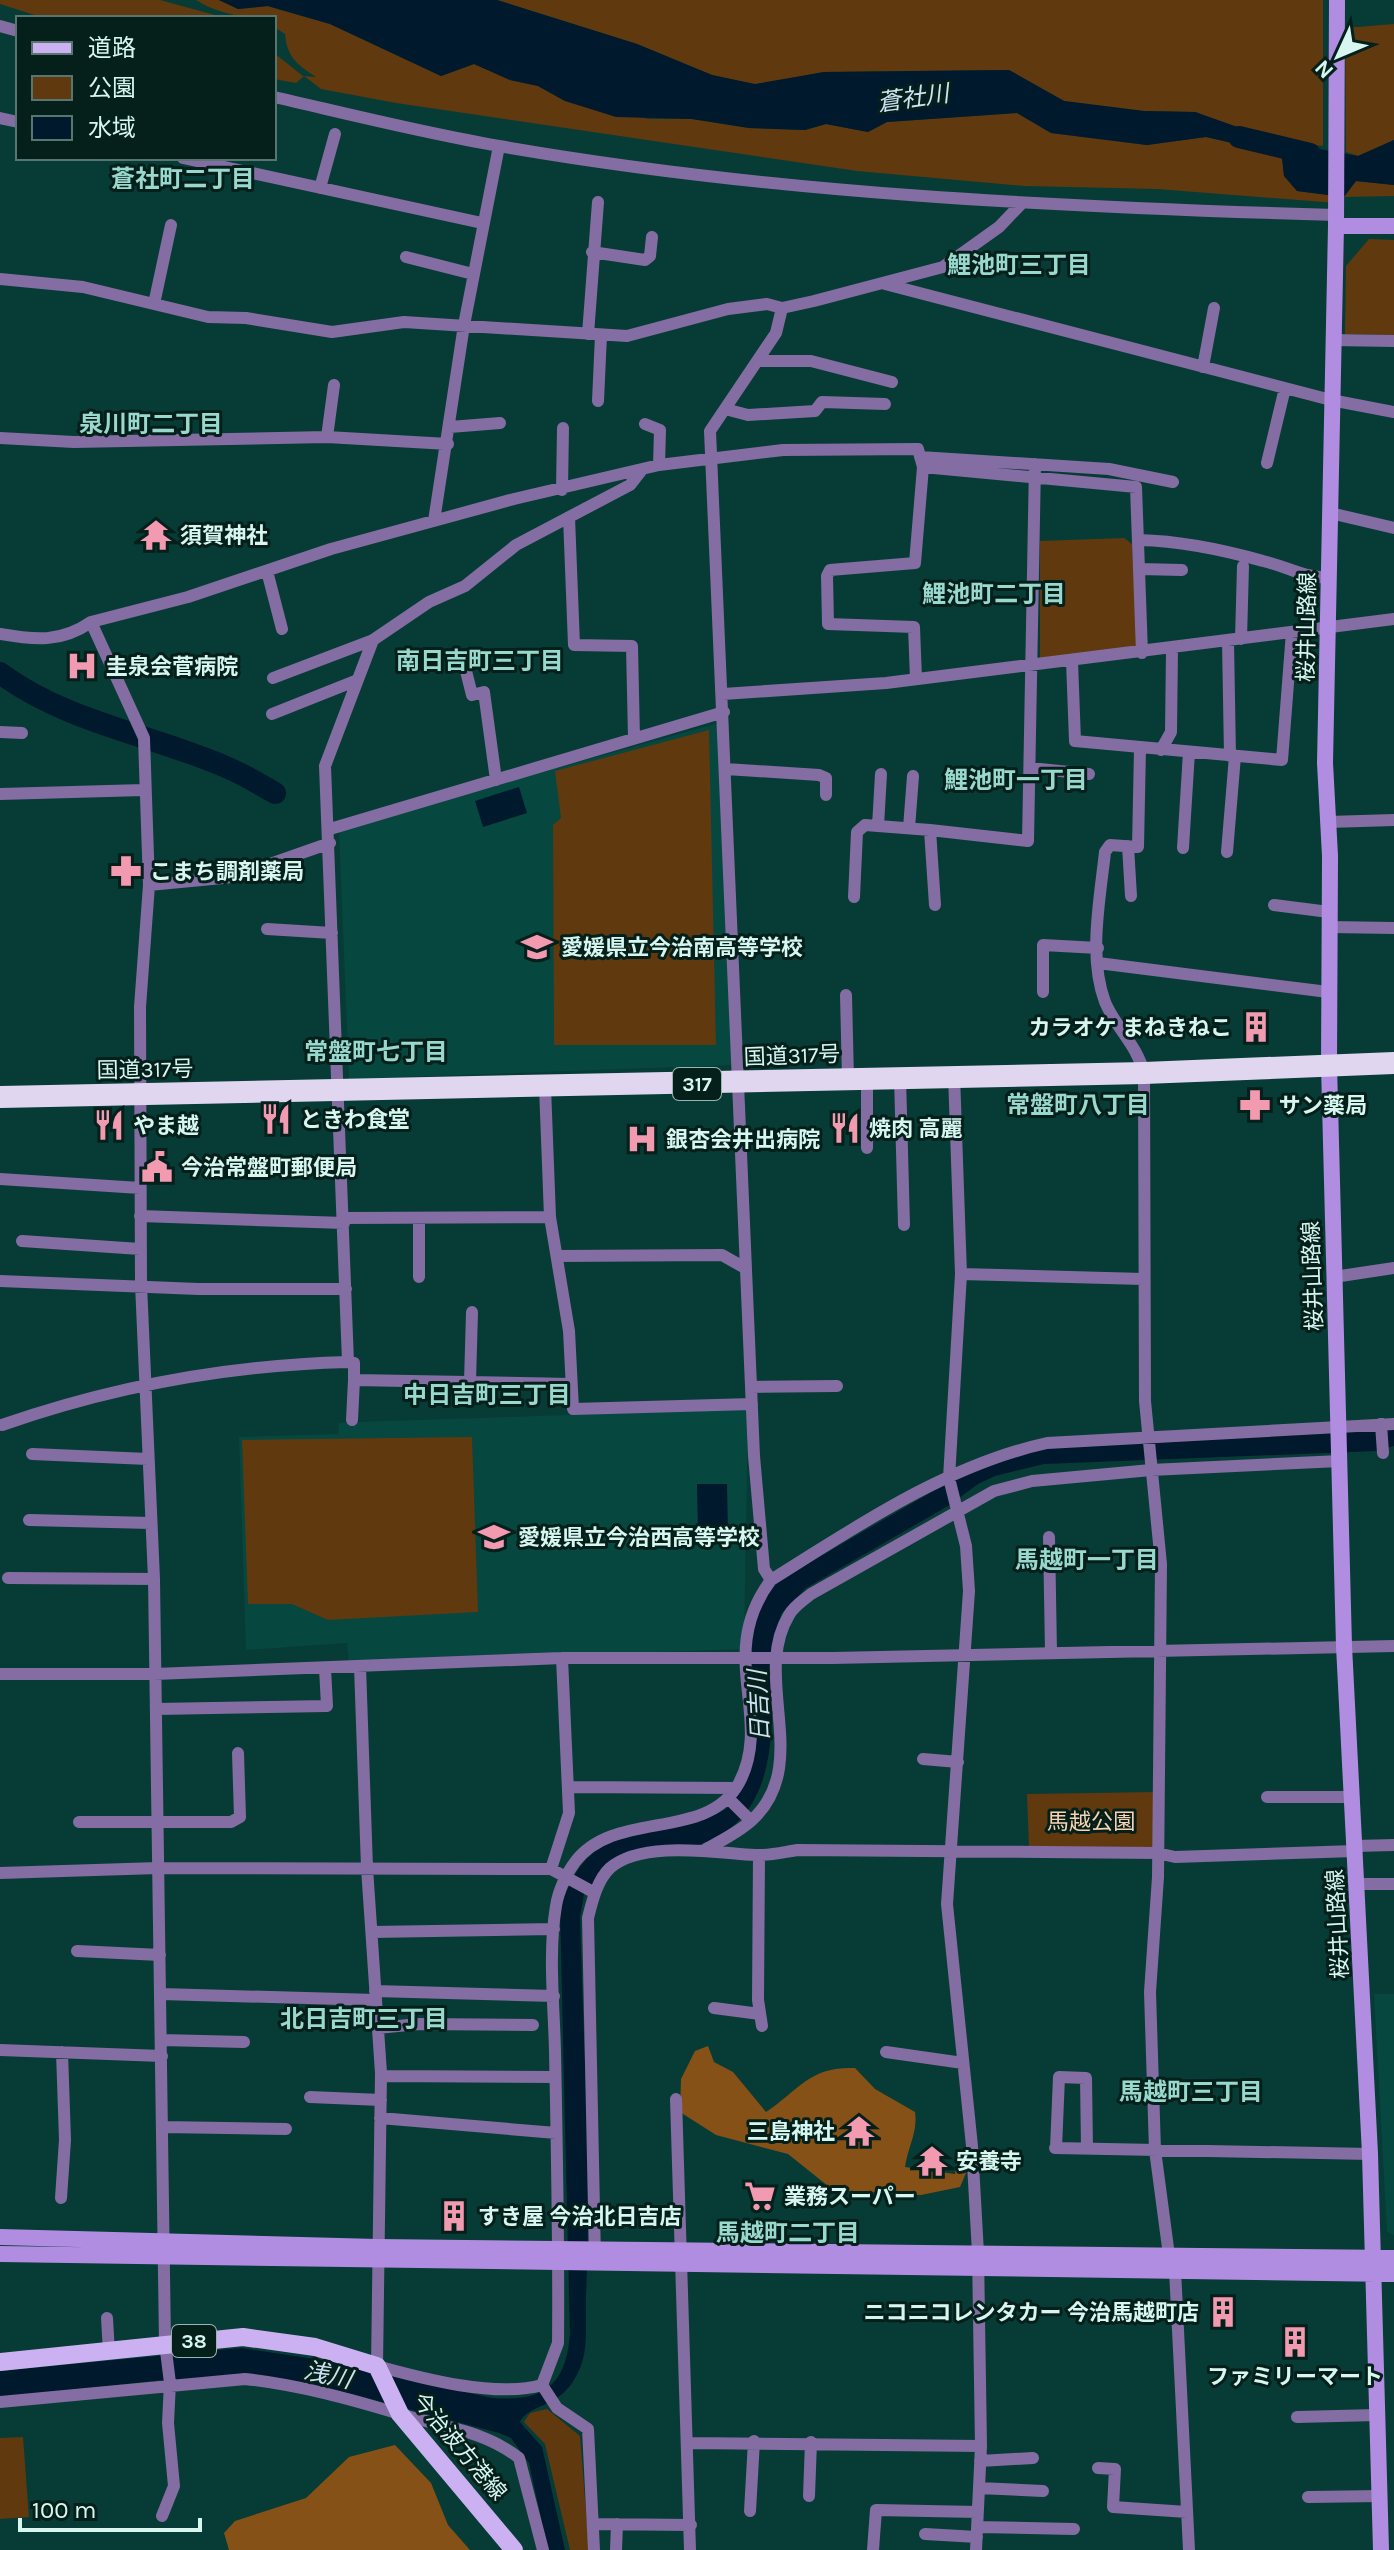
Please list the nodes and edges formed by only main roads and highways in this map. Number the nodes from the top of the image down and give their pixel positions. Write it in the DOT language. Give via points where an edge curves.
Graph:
graph roads {
  1 [pos="1337,0"];
  2 [pos="1336,215"];
  3 [pos="1394,226"];
  4 [pos="1394,1063"];
  5 [pos="1329,1065"];
  6 [pos="0,1097"];
  7 [pos="0,2237"];
  8 [pos="164,2248"];
  9 [pos="0,2254"];
  10 [pos="1394,2258"];
  11 [pos="1370,2266"];
  12 [pos="1394,2274"];
  13 [pos="0,2362"];
  14 [pos="1386,2450"];
  15 [pos="514,2550"];
  16 [pos="1381,2550"];
  1 -- 2 [label="main road, 桜井山路線"];
  2 -- 3 [label="main road"];
  2 -- 5 [label="main road, 桜井山路線" via="1325,763"];
  4 -- 5 [label="highway, 国道317号 / 317"];
  5 -- 6 [label="highway, 国道317号 / 317"];
  5 -- 11 [label="main road, 桜井山路線" via="1344,1646 1370,2154"];
  7 -- 8 [label="main road"];
  8 -- 9 [label="main road"];
  8 -- 11 [label="main road"];
  10 -- 11 [label="main road"];
  11 -- 12 [label="main road"];
  11 -- 14 [label="main road, 桜井山路線" via="1377,2415"];
  13 -- 15 [label="main road, 今治波方港線 / 38" via="243,2337 315,2347 380,2370 397,2409"];
  14 -- 16 [label="main road, 桜井山路線"];
}
